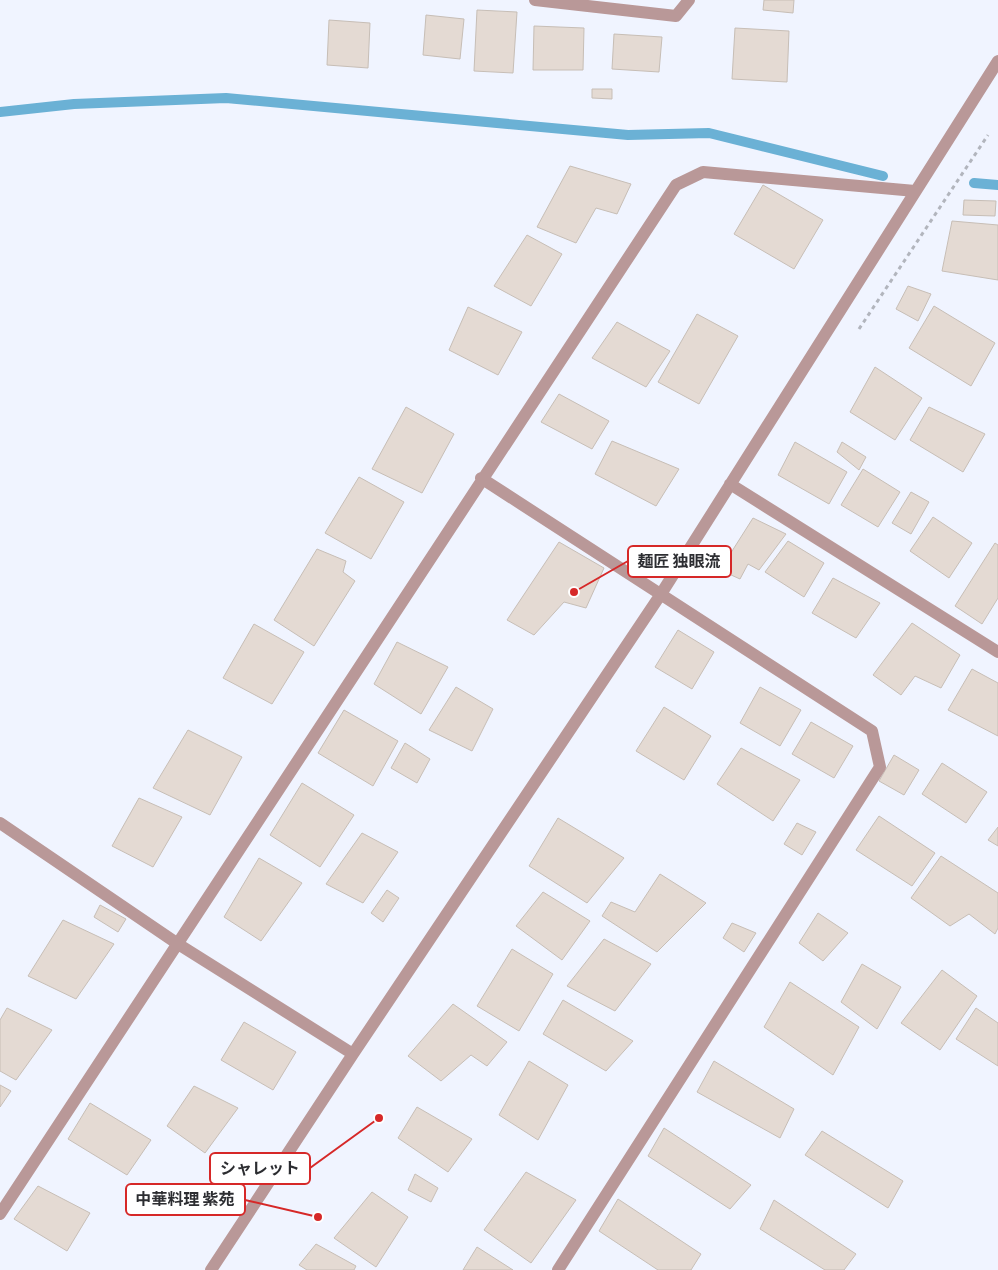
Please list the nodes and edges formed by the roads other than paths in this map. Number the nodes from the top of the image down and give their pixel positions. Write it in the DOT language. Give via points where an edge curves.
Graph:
graph roads {
  1 [pos="535,0"];
  2 [pos="688,0"];
  3 [pos="998,61"];
  4 [pos="915,191"];
  5 [pos="482,478"];
  6 [pos="730,484"];
  7 [pos="661,594"];
  8 [pos="998,652"];
  9 [pos="0,823"];
  10 [pos="178,944"];
  11 [pos="353,1054"];
  12 [pos="0,1214"];
  13 [pos="211,1270"];
  14 [pos="558,1270"];
  1 -- 2 [label="street" via="676,16"];
  3 -- 4 [label="street"];
  4 -- 5 [label="street" via="702,172 676,185"];
  4 -- 6 [label="street"];
  5 -- 7 [label="street"];
  5 -- 10 [label="street"];
  6 -- 7 [label="street"];
  6 -- 8 [label="street"];
  7 -- 11 [label="street"];
  7 -- 14 [label="street" via="872,731 880,767"];
  9 -- 10 [label="street"];
  10 -- 11 [label="street"];
  10 -- 12 [label="street"];
  11 -- 13 [label="street"];
}
